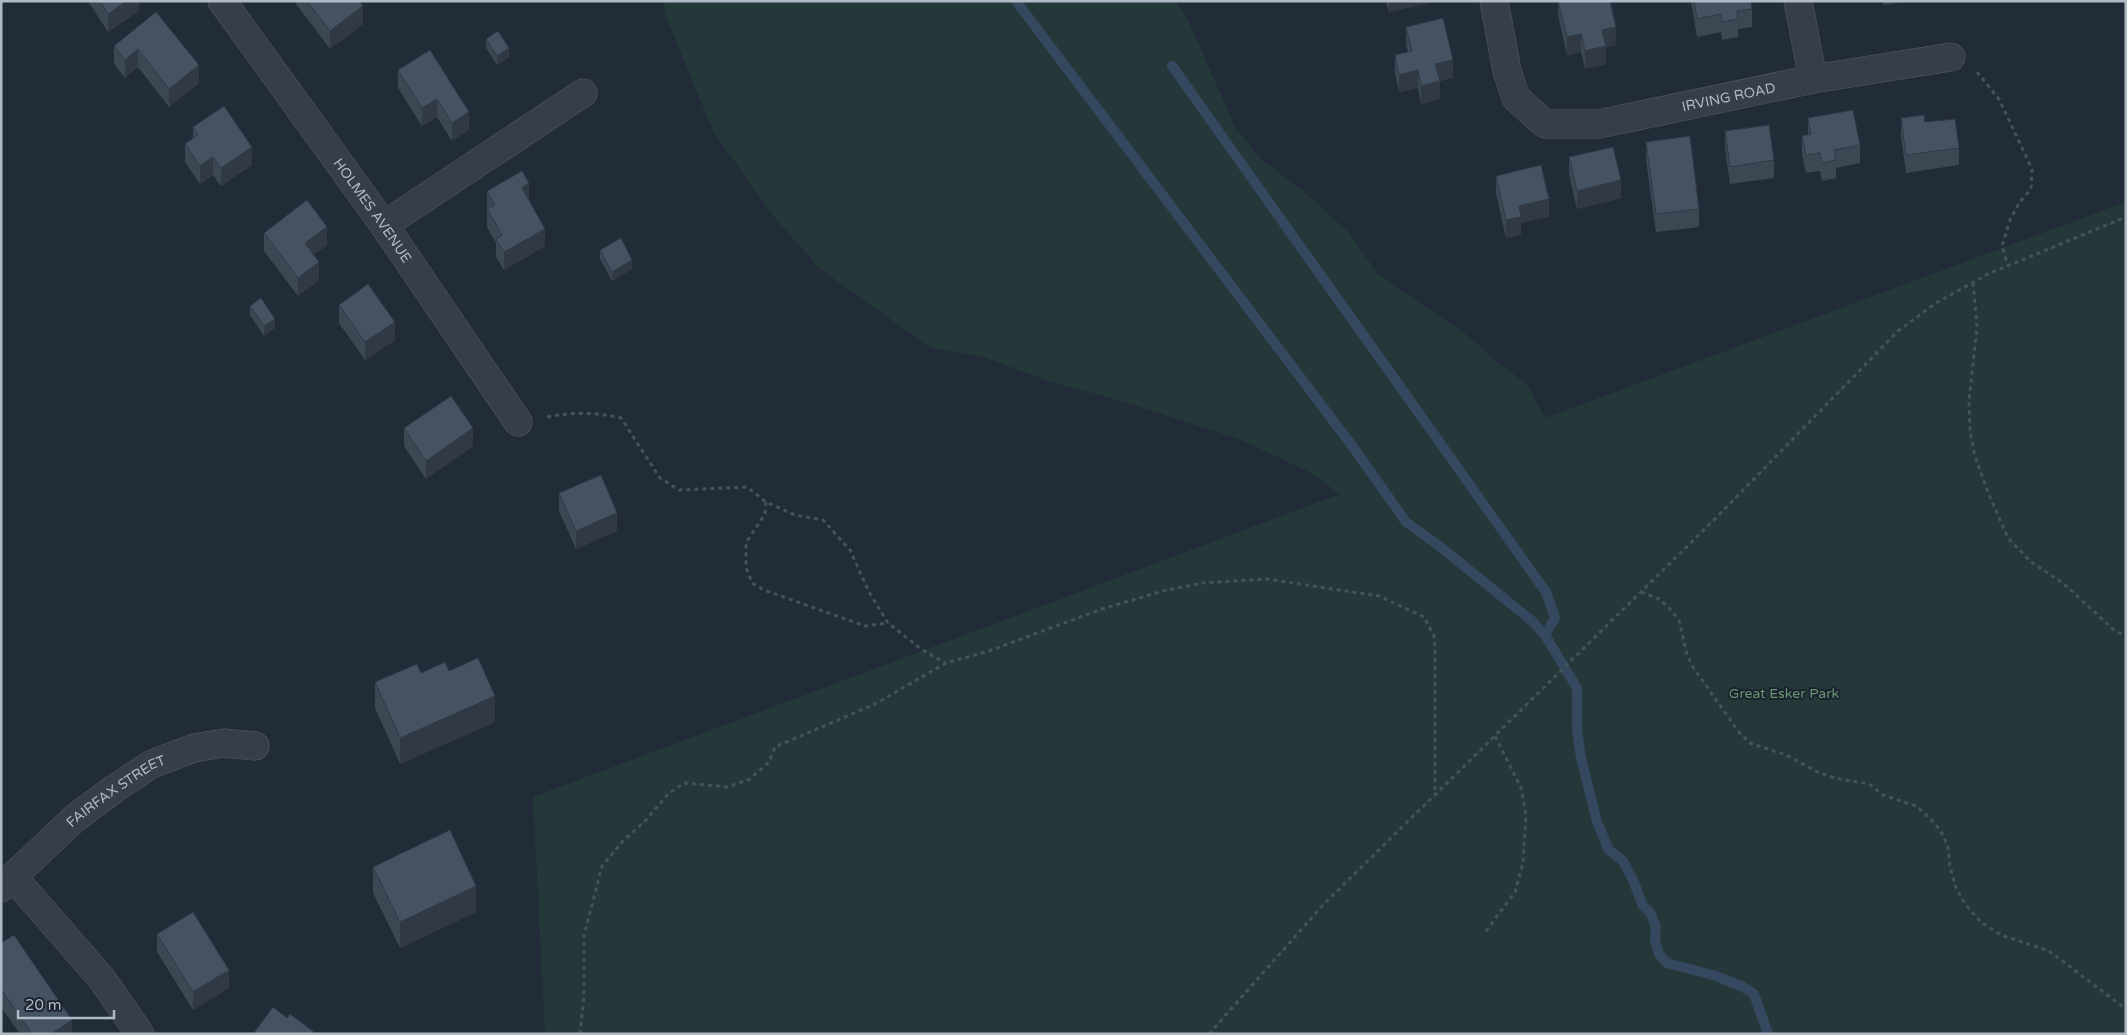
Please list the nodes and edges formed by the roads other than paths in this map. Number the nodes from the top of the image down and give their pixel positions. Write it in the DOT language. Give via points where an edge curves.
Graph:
graph roads {
  1 [pos="222,1"];
  2 [pos="1494,1"];
  3 [pos="1798,1"];
  4 [pos="1961,62"];
  5 [pos="1813,79"];
  6 [pos="583,93"];
  7 [pos="384,225"];
  8 [pos="518,422"];
  9 [pos="255,746"];
  10 [pos="8,883"];
  11 [pos="140,1034"];
  1 -- 7 [label="street, HOLMES AVENUE"];
  2 -- 5 [label="street, IRVING ROAD" via="1507,71 1516,98 1546,124 1599,124"];
  3 -- 5 [label="street"];
  4 -- 5 [label="street, IRVING ROAD"];
  6 -- 7 [label="street"];
  7 -- 8 [label="street, HOLMES AVENUE"];
  9 -- 10 [label="street, FAIRFAX STREET" via="224,743 201,747 152,764 75,818"];
  10 -- 11 [label="street" via="102,980"];
}
